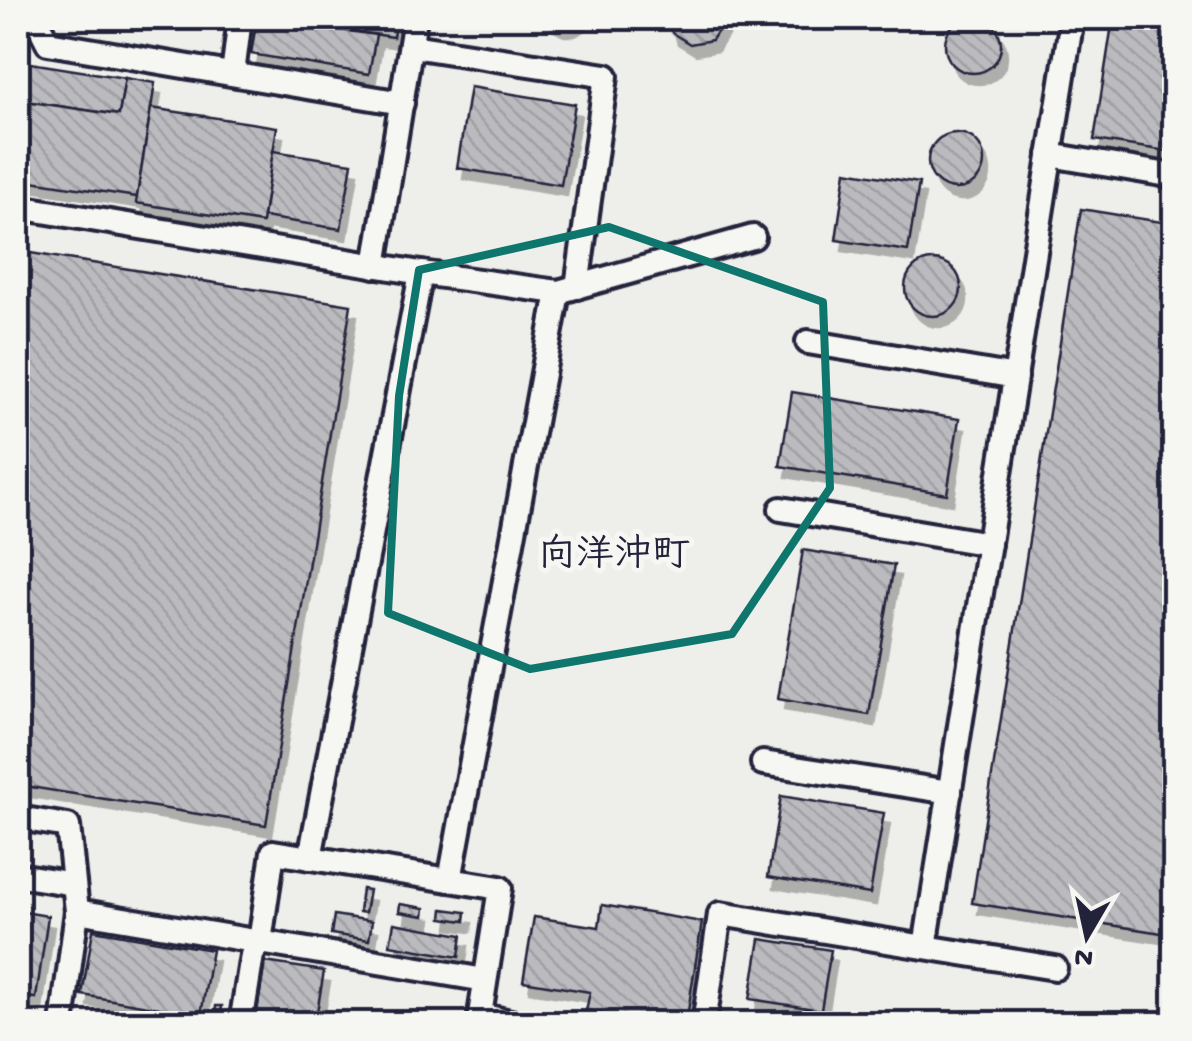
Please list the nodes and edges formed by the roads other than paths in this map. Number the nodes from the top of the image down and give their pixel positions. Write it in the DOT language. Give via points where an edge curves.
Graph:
graph roads {
  1 [pos="240,18"];
  2 [pos="415,18"];
  3 [pos="1072,18"];
  4 [pos="35,24"];
  5 [pos="412,46"];
  6 [pos="233,74"];
  7 [pos="402,103"];
  8 [pos="1050,155"];
  9 [pos="1174,176"];
  10 [pos="18,207"];
  11 [pos="752,237"];
  12 [pos="376,266"];
  13 [pos="421,274"];
  14 [pos="567,290"];
  15 [pos="808,342"];
  16 [pos="1016,377"];
  17 [pos="782,509"];
  18 [pos="990,544"];
  19 [pos="763,763"];
  20 [pos="950,792"];
  21 [pos="18,818"];
  22 [pos="310,858"];
  23 [pos="18,876"];
  24 [pos="450,880"];
  25 [pos="74,884"];
  26 [pos="77,912"];
  27 [pos="260,942"];
  28 [pos="925,947"];
  29 [pos="1055,968"];
  30 [pos="485,980"];
  31 [pos="503,1022"];
  32 [pos="66,1023"];
  33 [pos="242,1024"];
  34 [pos="704,1024"];
  1 -- 6 [label="lane"];
  2 -- 5 [label="lane"];
  3 -- 8 [label="lane"];
  4 -- 6 [label="lane" via="48,43"];
  5 -- 7 [label="lane"];
  5 -- 14 [label="lane" via="606,76"];
  6 -- 7 [label="lane"];
  7 -- 12 [label="lane"];
  8 -- 9 [label="lane"];
  8 -- 16 [label="lane"];
  10 -- 12 [label="lane"];
  11 -- 14 [label="lane"];
  12 -- 13 [label="lane"];
  13 -- 14 [label="lane"];
  13 -- 22 [label="lane"];
  14 -- 24 [label="lane"];
  15 -- 16 [label="lane"];
  16 -- 18 [label="lane"];
  17 -- 18 [label="lane"];
  18 -- 20 [label="lane"];
  19 -- 20 [label="lane"];
  20 -- 28 [label="lane"];
  21 -- 25 [label="lane" via="68,826"];
  22 -- 24 [label="lane"];
  22 -- 27 [label="lane" via="274,852"];
  23 -- 25 [label="lane"];
  24 -- 30 [label="lane" via="500,888"];
  25 -- 26 [label="lane"];
  26 -- 27 [label="lane"];
  26 -- 32 [label="lane"];
  27 -- 30 [label="lane"];
  27 -- 33 [label="lane"];
  28 -- 29 [label="lane"];
  28 -- 34 [label="lane" via="720,914"];
  30 -- 31 [label="lane" via="480,1015"];
}
